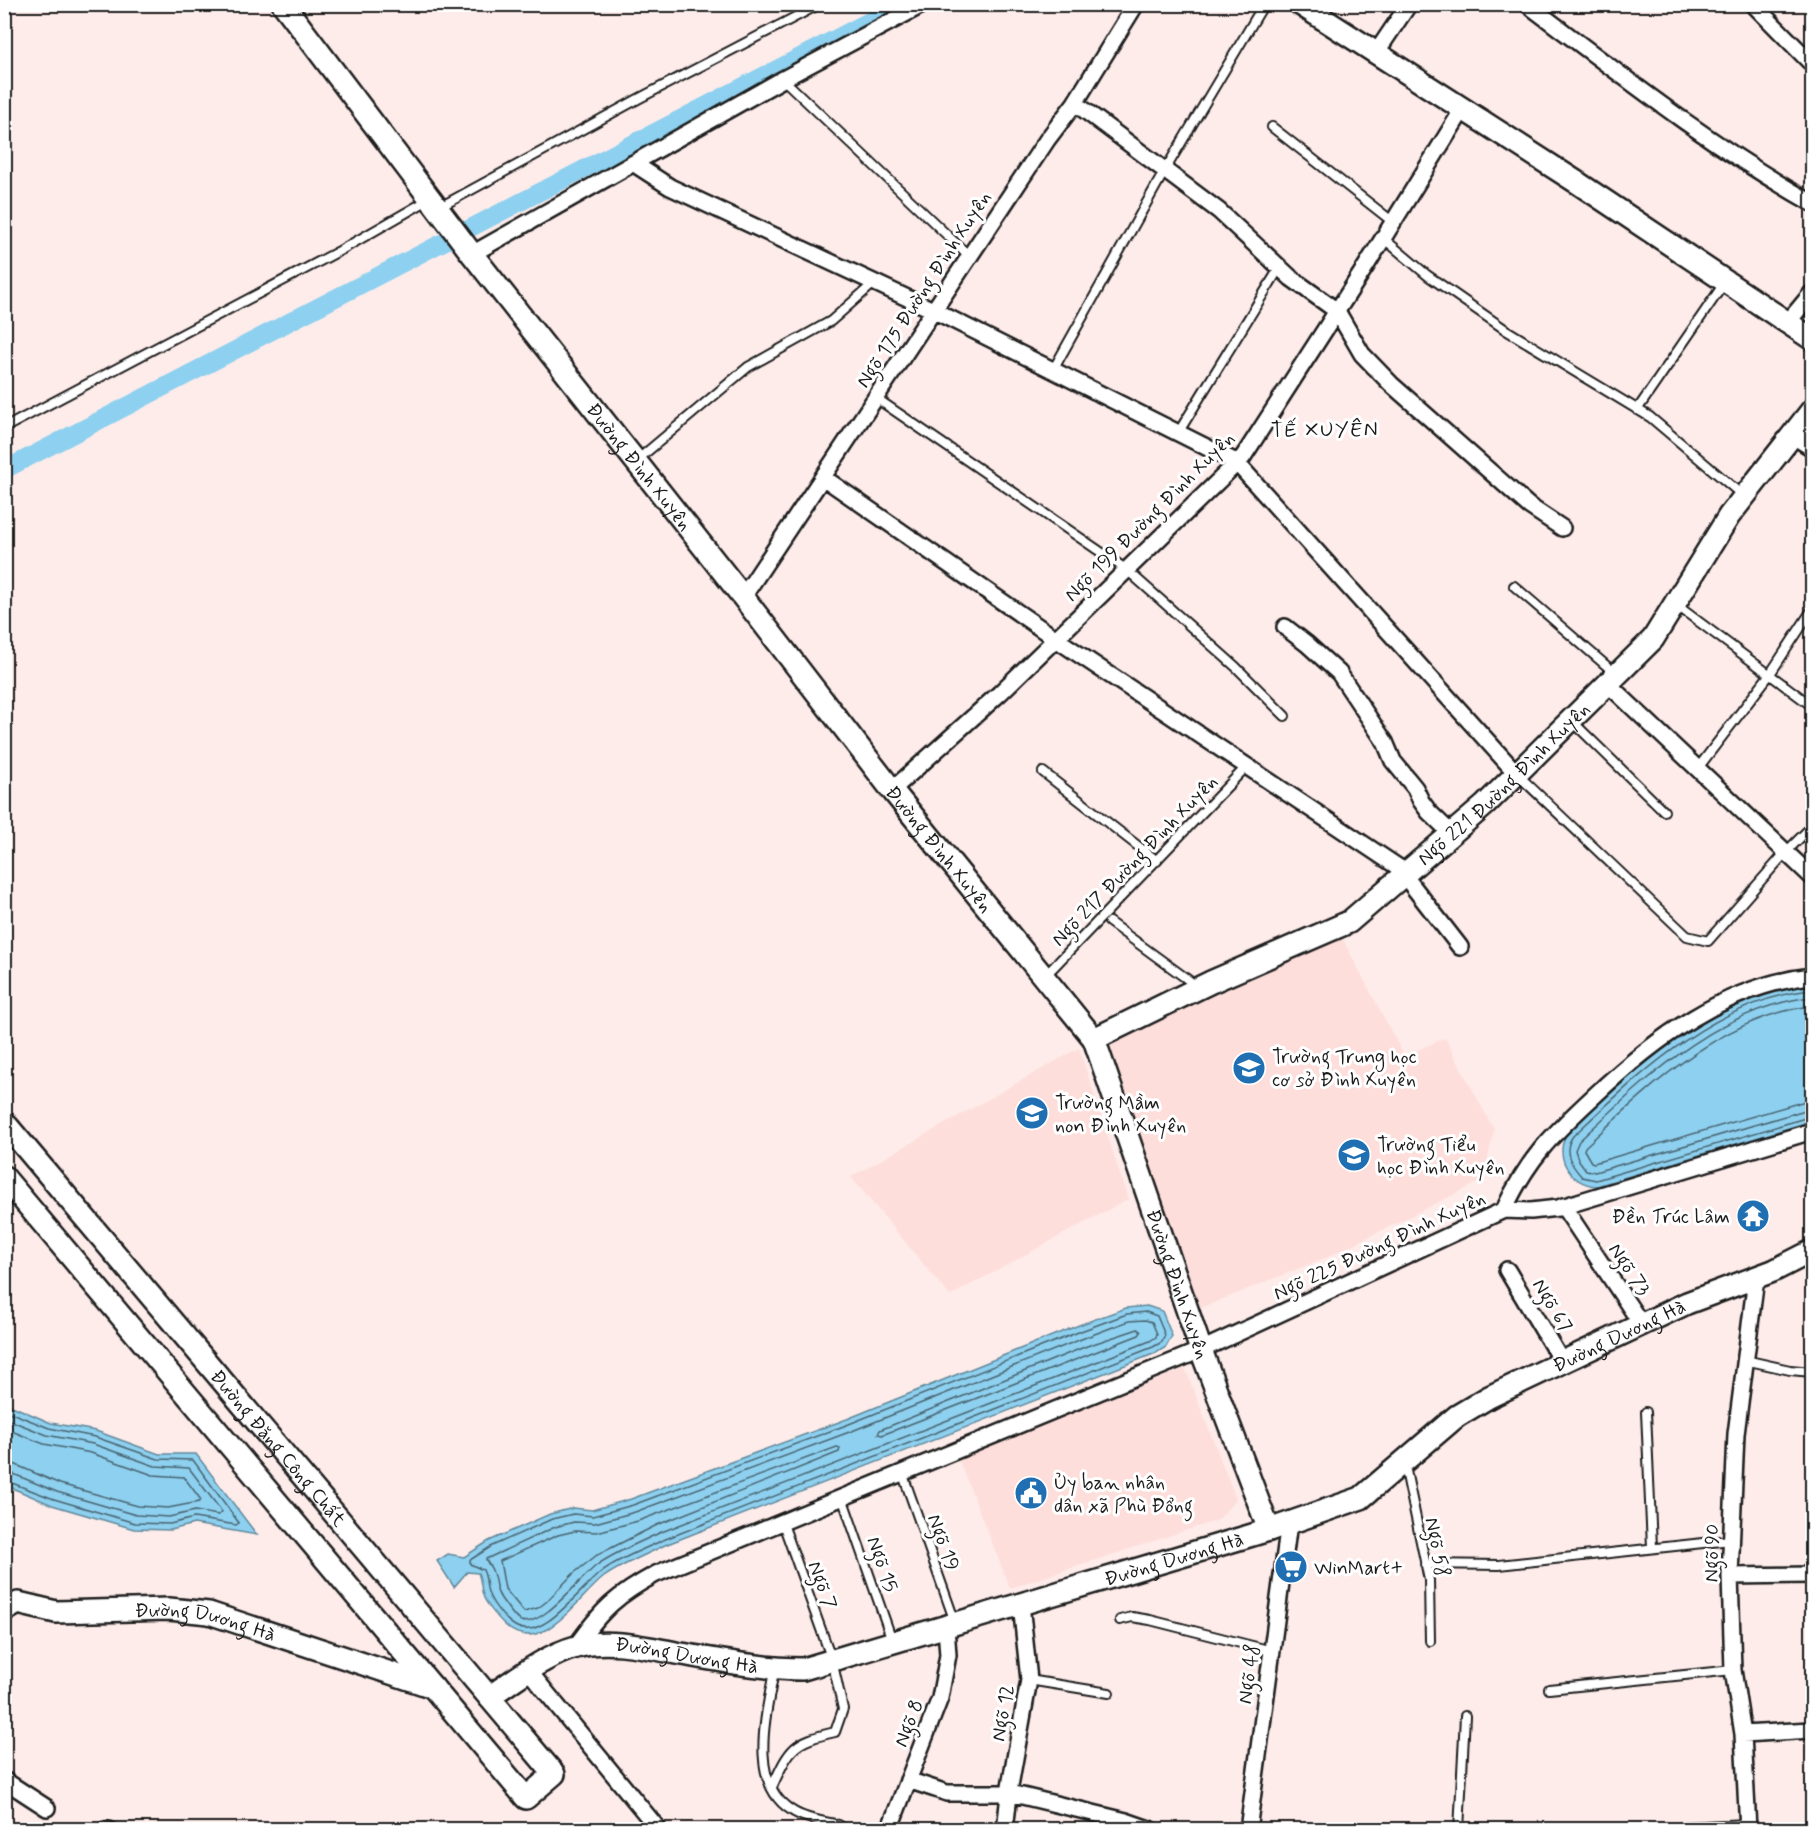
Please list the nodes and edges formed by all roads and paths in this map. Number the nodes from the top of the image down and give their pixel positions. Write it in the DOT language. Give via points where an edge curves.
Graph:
graph roads {
  1 [pos="283,4"];
  2 [pos="820,4"];
  3 [pos="924,4"];
  4 [pos="1136,4"];
  5 [pos="1264,4"];
  6 [pos="1300,4"];
  7 [pos="1409,4"];
  8 [pos="1527,4"];
  9 [pos="1753,4"];
  10 [pos="1376,53"];
  11 [pos="1812,64"];
  12 [pos="783,79"];
  13 [pos="1075,103"];
  14 [pos="1463,109"];
  15 [pos="1272,127"];
  16 [pos="633,164"];
  17 [pos="1165,170"];
  18 [pos="435,203"];
  19 [pos="1812,203"];
  20 [pos="1393,222"];
  21 [pos="1383,238"];
  22 [pos="469,250"];
  23 [pos="969,256"];
  24 [pos="1280,267"];
  25 [pos="1726,281"];
  26 [pos="874,283"];
  27 [pos="1812,293"];
  28 [pos="933,310"];
  29 [pos="1337,311"];
  30 [pos="1788,322"];
  31 [pos="1812,339"];
  32 [pos="1053,370"];
  33 [pos="876,398"];
  34 [pos="1637,410"];
  35 [pos="1812,410"];
  36 [pos="4,428"];
  37 [pos="1178,433"];
  38 [pos="1793,436"];
  39 [pos="1812,448"];
  40 [pos="636,461"];
  41 [pos="1236,462"];
  42 [pos="824,478"];
  43 [pos="1743,496"];
  44 [pos="1562,528"];
  45 [pos="1127,570"];
  46 [pos="1514,586"];
  47 [pos="743,597"];
  48 [pos="1673,604"];
  49 [pos="1812,610"];
  50 [pos="1285,627"];
  51 [pos="1056,639"];
  52 [pos="1770,674"];
  53 [pos="1613,679"];
  54 [pos="1812,706"];
  55 [pos="1285,716"];
  56 [pos="1571,720"];
  57 [pos="1247,766"];
  58 [pos="1698,768"];
  59 [pos="1043,772"];
  60 [pos="1517,774"];
  61 [pos="892,790"];
  62 [pos="1664,811"];
  63 [pos="1812,826"];
  64 [pos="1452,834"];
  65 [pos="1786,852"];
  66 [pos="1157,861"];
  67 [pos="1405,874"];
  68 [pos="1812,877"];
  69 [pos="1109,922"];
  70 [pos="1460,947"];
  71 [pos="1812,976"];
  72 [pos="1044,977"];
  73 [pos="1199,988"];
  74 [pos="1094,1039"];
  75 [pos="4,1122"];
  76 [pos="1812,1132"];
  77 [pos="4,1177"];
  78 [pos="1563,1206"];
  79 [pos="1504,1210"];
  80 [pos="1812,1251"];
  81 [pos="1507,1270"];
  82 [pos="1756,1278"];
  83 [pos="1642,1325"];
  84 [pos="1201,1350"];
  85 [pos="1745,1360"];
  86 [pos="1562,1362"];
  87 [pos="1812,1372"];
  88 [pos="1646,1412"];
  89 [pos="1404,1461"];
  90 [pos="902,1472"];
  91 [pos="842,1497"];
  92 [pos="782,1521"];
  93 [pos="1289,1523"];
  94 [pos="1269,1530"];
  95 [pos="1731,1540"];
  96 [pos="1652,1547"];
  97 [pos="375,1562"];
  98 [pos="1425,1564"];
  99 [pos="1812,1575"];
  100 [pos="1730,1576"];
  101 [pos="346,1582"];
  102 [pos="1022,1604"];
  103 [pos="4,1611"];
  104 [pos="1120,1620"];
  105 [pos="951,1625"];
  106 [pos="1430,1641"];
  107 [pos="893,1642"];
  108 [pos="576,1646"];
  109 [pos="1272,1651"];
  110 [pos="832,1660"];
  111 [pos="775,1669"];
  112 [pos="528,1670"];
  113 [pos="1733,1670"];
  114 [pos="1029,1680"];
  115 [pos="434,1687"];
  116 [pos="1549,1689"];
  117 [pos="1109,1693"];
  118 [pos="489,1697"];
  119 [pos="1465,1716"];
  120 [pos="1812,1730"];
  121 [pos="1743,1734"];
  122 [pos="4,1780"];
  123 [pos="908,1780"];
  124 [pos="772,1787"];
  125 [pos="1010,1793"];
  126 [pos="47,1808"];
  127 [pos="839,1825"];
  128 [pos="1748,1827"];
  129 [pos="659,1830"];
  130 [pos="889,1830"];
  131 [pos="1005,1830"];
  132 [pos="1152,1830"];
  133 [pos="1248,1830"];
  134 [pos="1459,1830"];
  135 [pos="1675,1830"];
  1 -- 18 [label="street"];
  2 -- 18 [label="lane"];
  3 -- 12 [label="street"];
  4 -- 13 [label="street, Ngõ 175 Đường Đình Xuyên"];
  5 -- 17 [label="lane"];
  6 -- 10 [label="street"];
  7 -- 10 [label="street"];
  8 -- 19 [label="street" via="1657,101 1769,179"];
  9 -- 11 [label="street"];
  10 -- 14 [label="street"];
  12 -- 16 [label="street"];
  12 -- 23 [label="lane"];
  13 -- 17 [label="street"];
  13 -- 23 [label="street, Ngõ 175 Đường Đình Xuyên"];
  14 -- 20 [label="street, Ngõ 199 Đường Đình Xuyên"];
  14 -- 25 [label="street"];
  15 -- 20 [label="lane"];
  16 -- 22 [label="street"];
  16 -- 26 [label="street" via="670,188"];
  17 -- 24 [label="street" via="1220,211"];
  17 -- 32 [label="lane"];
  18 -- 22 [label="street, Đường Đình Xuyên"];
  18 -- 36 [label="lane"];
  20 -- 21 [label="street, Ngõ 199 Đường Đình Xuyên"];
  21 -- 29 [label="street, Ngõ 199 Đường Đình Xuyên"];
  21 -- 34 [label="lane" via="1427,275 1506,330"];
  22 -- 40 [label="street, Đường Đình Xuyên"];
  23 -- 28 [label="street, Ngõ 175 Đường Đình Xuyên"];
  24 -- 29 [label="street"];
  24 -- 37 [label="lane"];
  25 -- 30 [label="street"];
  25 -- 34 [label="lane"];
  26 -- 28 [label="street"];
  26 -- 40 [label="lane" via="831,321 748,368"];
  27 -- 30 [label="street"];
  28 -- 32 [label="street"];
  28 -- 33 [label="street, Ngõ 175 Đường Đình Xuyên"];
  29 -- 41 [label="street, Ngõ 199 Đường Đình Xuyên"];
  29 -- 44 [label="street" via="1362,354 1391,384 1529,506"];
  30 -- 31 [label="street"];
  32 -- 37 [label="street"];
  33 -- 42 [label="street, Ngõ 175 Đường Đình Xuyên"];
  33 -- 45 [label="lane"];
  34 -- 43 [label="lane"];
  35 -- 38 [label="street, Ngõ 221 Đường Đình Xuyên"];
  37 -- 41 [label="street"];
  38 -- 39 [label="street"];
  38 -- 43 [label="street, Ngõ 221 Đường Đình Xuyên"];
  40 -- 47 [label="street, Đường Đình Xuyên"];
  41 -- 45 [label="street, Ngõ 199 Đường Đình Xuyên"];
  41 -- 60 [label="street"];
  42 -- 47 [label="street, Ngõ 175 Đường Đình Xuyên"];
  42 -- 51 [label="street"];
  43 -- 48 [label="street, Ngõ 221 Đường Đình Xuyên"];
  45 -- 51 [label="street, Ngõ 199 Đường Đình Xuyên"];
  45 -- 55 [label="lane"];
  46 -- 53 [label="lane"];
  47 -- 61 [label="street, Đường Đình Xuyên"];
  48 -- 52 [label="lane"];
  48 -- 53 [label="street, Ngõ 221 Đường Đình Xuyên" via="1653,639"];
  49 -- 52 [label="lane"];
  50 -- 64 [label="street" via="1338,673 1421,801"];
  51 -- 57 [label="street"];
  51 -- 61 [label="street, Ngõ 199 Đường Đình Xuyên"];
  52 -- 54 [label="lane"];
  52 -- 58 [label="lane"];
  53 -- 56 [label="street, Ngõ 221 Đường Đình Xuyên"];
  53 -- 58 [label="street"];
  56 -- 60 [label="street, Ngõ 221 Đường Đình Xuyên"];
  56 -- 62 [label="lane"];
  57 -- 66 [label="lane, Ngõ 217 Đường Đình Xuyên"];
  57 -- 67 [label="street"];
  58 -- 65 [label="street"];
  59 -- 66 [label="lane"];
  60 -- 64 [label="street, Ngõ 221 Đường Đình Xuyên"];
  60 -- 65 [label="lane" via="1687,936 1708,941"];
  61 -- 72 [label="street, Đường Đình Xuyên"];
  63 -- 65 [label="lane"];
  64 -- 67 [label="street, Ngõ 221 Đường Đình Xuyên"];
  65 -- 68 [label="street"];
  66 -- 72 [label="lane, Ngõ 217 Đường Đình Xuyên"];
  67 -- 70 [label="street"];
  67 -- 73 [label="street, Ngõ 221 Đường Đình Xuyên" via="1349,922"];
  69 -- 73 [label="lane"];
  71 -- 79 [label="street, Ngõ 225 Đường Đình Xuyên" via="1762,986 1722,1002 1648,1047 1549,1138 1517,1182"];
  72 -- 74 [label="street, Đường Đình Xuyên"];
  73 -- 74 [label="street, Ngõ 221 Đường Đình Xuyên"];
  74 -- 84 [label="street, Đường Đình Xuyên"];
  75 -- 97 [label="street, Đường Đặng Công Chất"];
  76 -- 78 [label="street"];
  77 -- 101 [label="street, Đường Đặng Công Chất"];
  78 -- 79 [label="street"];
  78 -- 83 [label="street, Ngõ 73"];
  79 -- 84 [label="street, Ngõ 225 Đường Đình Xuyên"];
  80 -- 82 [label="street, Đường Dương Hà"];
  81 -- 86 [label="street, Ngõ 67"];
  82 -- 83 [label="street, Đường Dương Hà" via="1687,1303"];
  82 -- 85 [label="street, Ngõ 90"];
  83 -- 86 [label="street, Đường Dương Hà"];
  84 -- 90 [label="street, Ngõ 225 Đường Đình Xuyên"];
  84 -- 94 [label="street, Đường Đình Xuyên"];
  85 -- 87 [label="lane"];
  85 -- 95 [label="street, Ngõ 90" via="1736,1434"];
  86 -- 89 [label="street, Đường Dương Hà" via="1457,1416"];
  88 -- 96 [label="lane"];
  89 -- 93 [label="street, Đường Dương Hà" via="1361,1498"];
  89 -- 98 [label="lane, Ngõ 58"];
  90 -- 91 [label="street, Ngõ 225 Đường Đình Xuyên"];
  90 -- 105 [label="lane, Ngõ 19"];
  91 -- 92 [label="street, Ngõ 225 Đường Đình Xuyên"];
  91 -- 107 [label="lane, Ngõ 15"];
  92 -- 108 [label="street, Ngõ 225 Đường Đình Xuyên" via="634,1586 601,1613"];
  92 -- 110 [label="lane, Ngõ 7"];
  93 -- 94 [label="street, Đường Dương Hà"];
  93 -- 109 [label="street, Ngõ 48"];
  94 -- 102 [label="street, Đường Dương Hà"];
  95 -- 96 [label="lane"];
  95 -- 100 [label="street, Ngõ 90"];
  96 -- 98 [label="lane" via="1499,1565"];
  97 -- 101 [label="street"];
  97 -- 118 [label="street, Đường Đặng Công Chất"];
  98 -- 106 [label="lane, Ngõ 58"];
  99 -- 100 [label="street"];
  100 -- 113 [label="street, Ngõ 90"];
  101 -- 115 [label="street, Đường Đặng Công Chất"];
  102 -- 105 [label="street, Đường Dương Hà"];
  102 -- 114 [label="street, Ngõ 12"];
  103 -- 115 [label="street, Đường Dương Hà" via="18,1603 56,1612 168,1609 209,1613"];
  104 -- 109 [label="lane" via="1150,1620"];
  105 -- 107 [label="street, Đường Dương Hà"];
  105 -- 123 [label="street, Ngõ 8" via="940,1698"];
  107 -- 110 [label="street, Đường Dương Hà"];
  108 -- 111 [label="street, Đường Dương Hà" via="633,1646"];
  108 -- 112 [label="street, Đường Dương Hà"];
  109 -- 133 [label="street, Ngõ 48"];
  110 -- 111 [label="street, Đường Dương Hà" via="803,1669"];
  110 -- 124 [label="lane, Ngõ 7" via="843,1709 835,1732 797,1744"];
  111 -- 124 [label="lane" via="762,1744"];
  112 -- 118 [label="street, Đường Dương Hà"];
  112 -- 129 [label="street"];
  113 -- 116 [label="lane"];
  113 -- 121 [label="street, Ngõ 90"];
  114 -- 117 [label="lane"];
  114 -- 125 [label="street, Ngõ 12"];
  115 -- 118 [label="street, Đường Đặng Công Chất" via="526,1798 554,1774"];
  119 -- 134 [label="lane"];
  120 -- 121 [label="street"];
  121 -- 128 [label="street, Ngõ 90"];
  122 -- 126 [label="street"];
  123 -- 125 [label="street" via="947,1793"];
  123 -- 130 [label="street, Ngõ 8"];
  124 -- 127 [label="lane" via="791,1810"];
  125 -- 131 [label="street, Ngõ 12"];
  125 -- 132 [label="street"];
  128 -- 135 [label="lane"];
}
